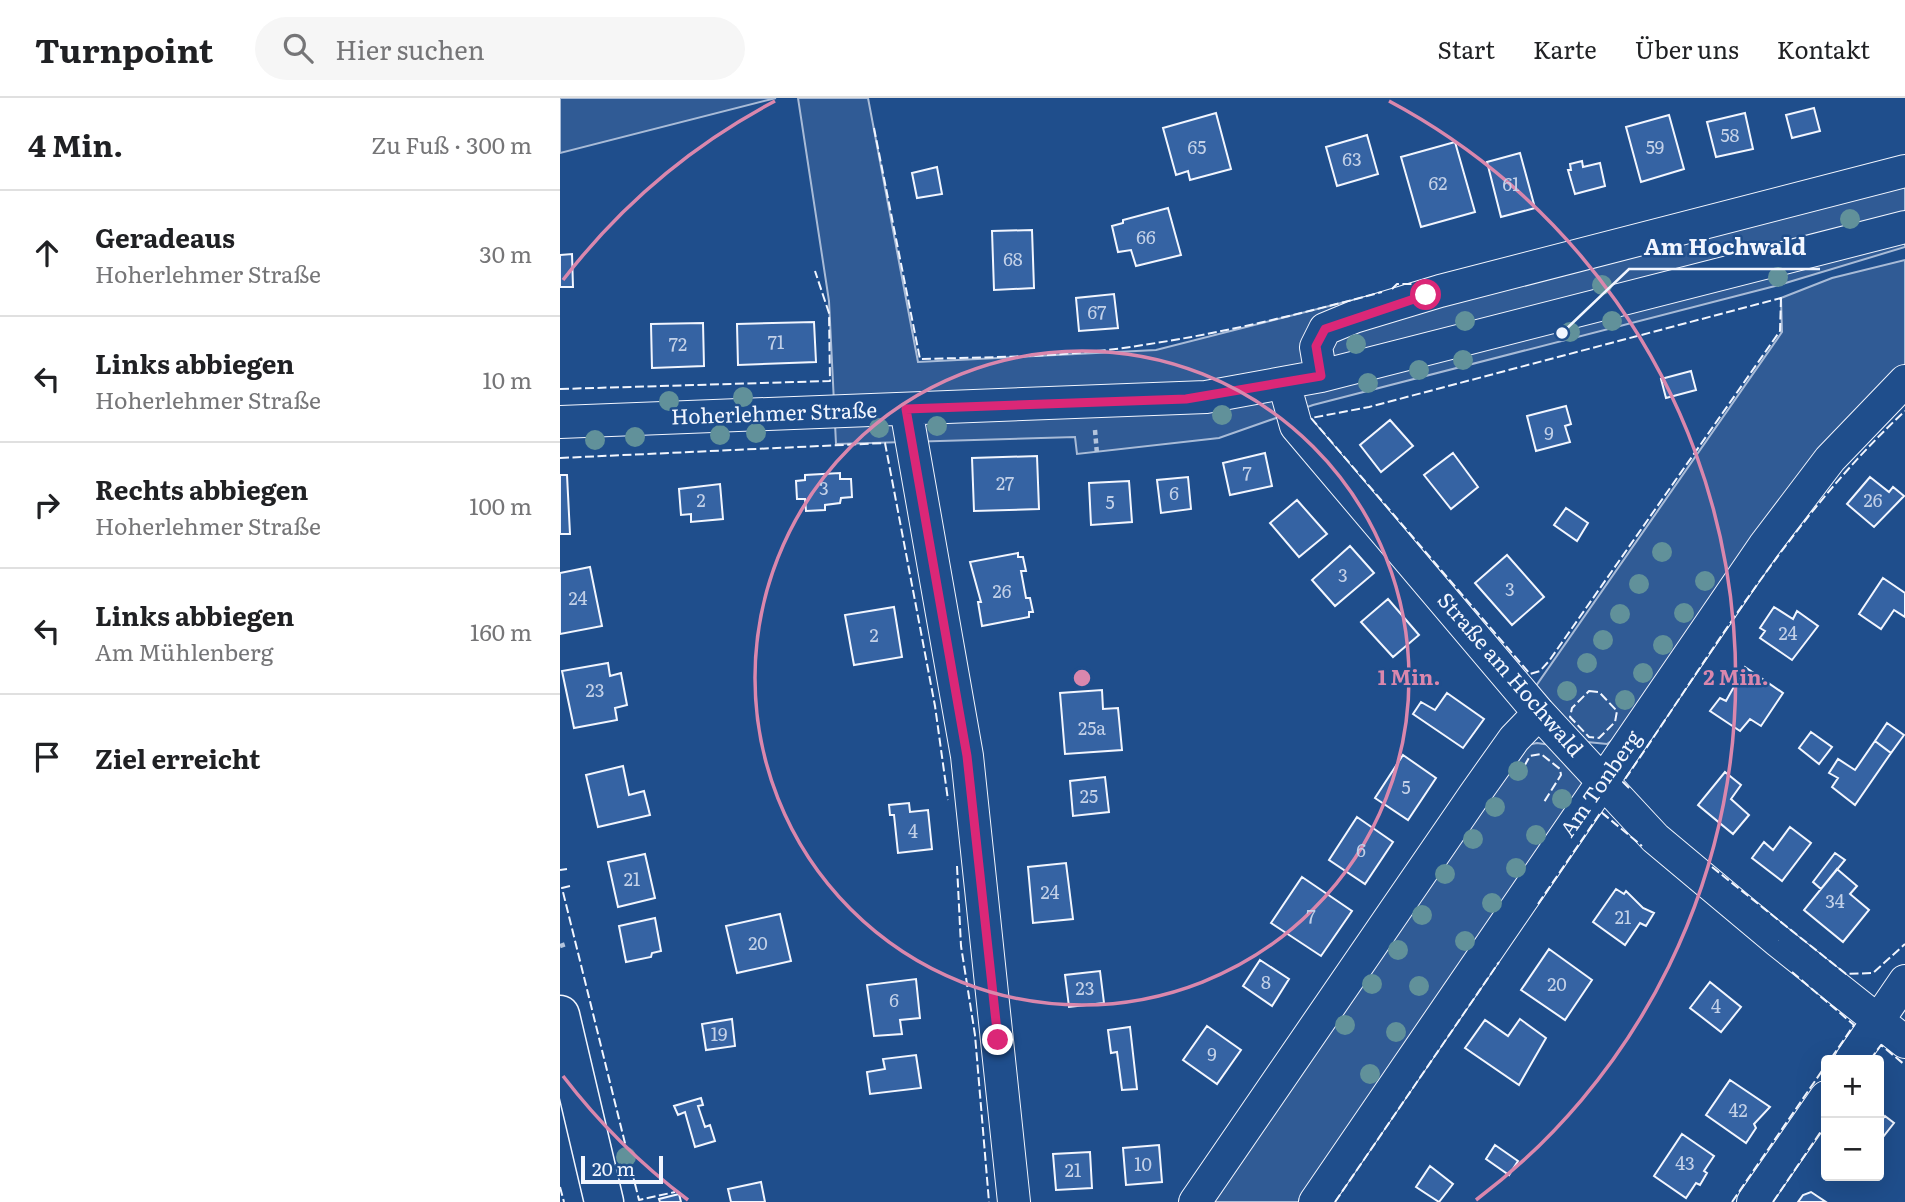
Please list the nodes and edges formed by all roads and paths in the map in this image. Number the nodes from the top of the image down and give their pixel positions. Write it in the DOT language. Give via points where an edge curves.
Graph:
graph roads {
  1 [pos="1905,171"];
  2 [pos="1905,227"];
  3 [pos="1321,376"];
  4 [pos="1905,381"];
  5 [pos="1284,383"];
  6 [pos="906,409"];
  7 [pos="560,422"];
  8 [pos="1095,429"];
  9 [pos="1097,454"];
  10 [pos="1539,713"];
  11 [pos="1601,782"];
  12 [pos="1905,981"];
  13 [pos="560,1015"];
  14 [pos="1878,1020"];
  15 [pos="1905,1042"];
  16 [pos="1854,1055"];
  17 [pos="1821,1104"];
  18 [pos="604,1202"];
  19 [pos="1014,1202"];
  20 [pos="1195,1202"];
  21 [pos="1315,1202"];
  22 [pos="1753,1202"];
  1 -- 3 [label="street" via="1354,317 1325,329 1316,346"];
  2 -- 3 [label="street, Hoherlehmer Straße"];
  3 -- 5 [label="street, Hoherlehmer Straße"];
  4 -- 11 [label="street, Am Tonberg" via="1848,438 1780,525"];
  5 -- 6 [label="street, Hoherlehmer Straße" via="1186,399"];
  5 -- 10 [label="street, Straße am Hochwald" via="1296,426"];
  6 -- 7 [label="street, Hoherlehmer Straße"];
  6 -- 19 [label="street" via="967,756"];
  8 -- 9 [label="path"];
  10 -- 11 [label="street, Straße am Hochwald"];
  10 -- 20 [label="street" via="1514,739"];
  11 -- 14 [label="street, Straße am Hochwald" via="1683,864"];
  11 -- 21 [label="street, Am Tonberg"];
  12 -- 14 [label="street"];
  13 -- 18 [label="main road"];
  14 -- 15 [label="street, Straße am Hochwald"];
  14 -- 16 [label="street"];
  17 -- 22 [label="street"];
}
